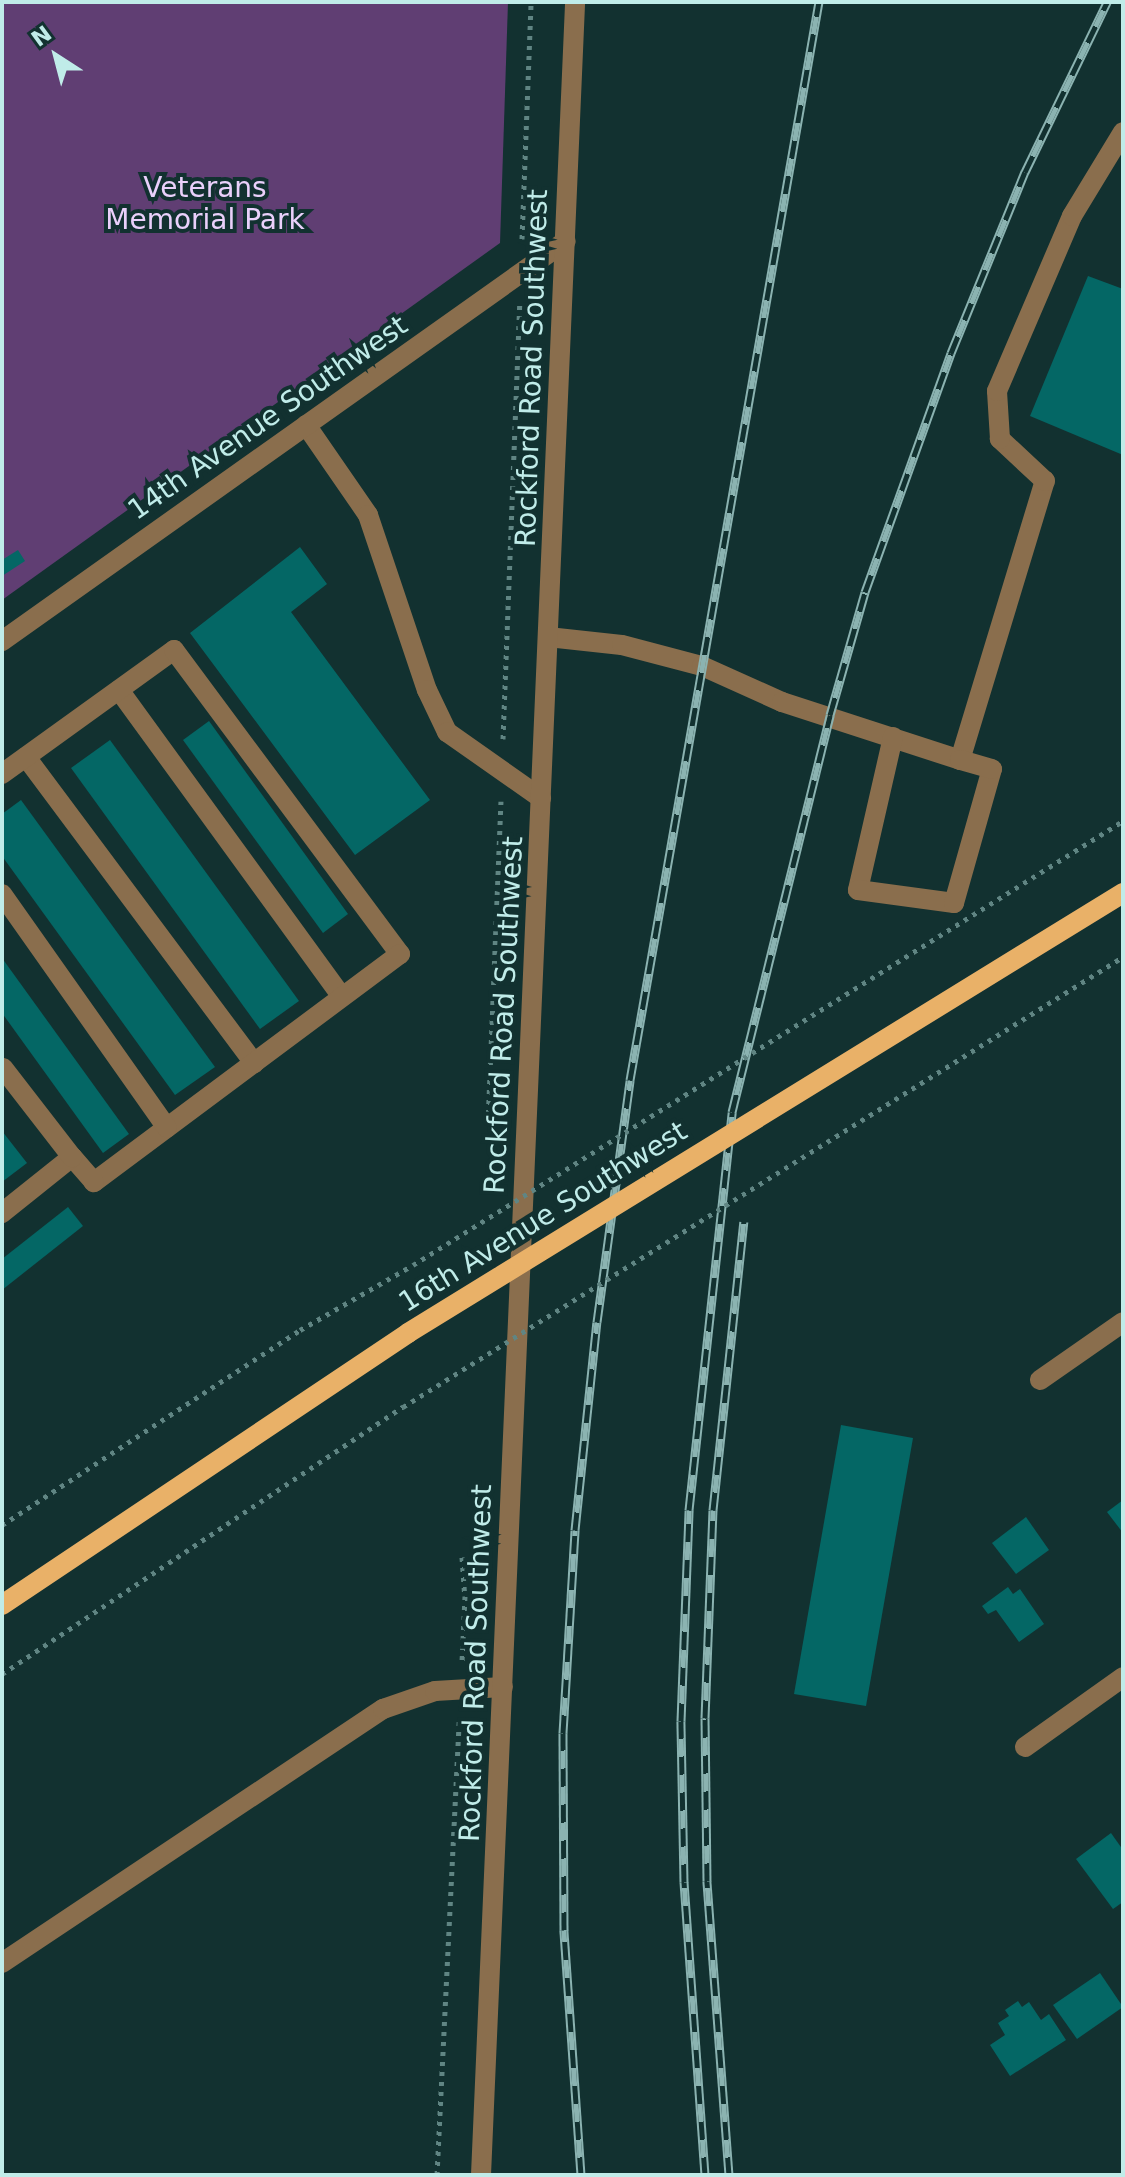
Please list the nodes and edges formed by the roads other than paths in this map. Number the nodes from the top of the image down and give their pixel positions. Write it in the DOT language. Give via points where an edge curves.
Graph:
graph roads {
  1 [pos="575,2"];
  2 [pos="1123,132"];
  3 [pos="566,241"];
  4 [pos="306,425"];
  5 [pos="548,637"];
  6 [pos="2,641"];
  7 [pos="119,690"];
  8 [pos="893,737"];
  9 [pos="26,757"];
  10 [pos="960,760"];
  11 [pos="2,774"];
  12 [pos="541,798"];
  13 [pos="1123,893"];
  14 [pos="2,894"];
  15 [pos="342,997"];
  16 [pos="254,1063"];
  17 [pos="2,1068"];
  18 [pos="167,1128"];
  19 [pos="72,1157"];
  20 [pos="2,1213"];
  21 [pos="1123,1322"];
  22 [pos="1040,1380"];
  23 [pos="2,1605"];
  24 [pos="1123,1677"];
  25 [pos="503,1687"];
  26 [pos="1025,1747"];
  27 [pos="2,1963"];
  28 [pos="481,2175"];
  1 -- 3 [label="street, Rockford Road Southwest"];
  2 -- 10 [label="street" via="1072,216 997,391 1000,439 1045,481"];
  3 -- 4 [label="street, 14th Avenue Southwest"];
  3 -- 5 [label="street, Rockford Road Southwest"];
  4 -- 6 [label="street, 14th Avenue Southwest"];
  4 -- 12 [label="street" via="368,515 427,690 447,732"];
  5 -- 8 [label="street" via="622,645 702,666 782,702"];
  5 -- 12 [label="street, Rockford Road Southwest"];
  7 -- 9 [label="street"];
  7 -- 15 [label="street"];
  7 -- 15 [label="street" via="174,650 400,954"];
  8 -- 10 [label="street"];
  8 -- 10 [label="street" via="858,890 954,903 992,769"];
  9 -- 11 [label="street"];
  9 -- 16 [label="street"];
  12 -- 25 [label="street, Rockford Road Southwest"];
  13 -- 23 [label="main road, 16th Avenue Southwest, bridge" via="408,1333"];
  14 -- 18 [label="street"];
  15 -- 16 [label="street"];
  16 -- 18 [label="street"];
  17 -- 19 [label="street"];
  18 -- 19 [label="street" via="94,1182"];
  19 -- 20 [label="street"];
  21 -- 22 [label="street"];
  24 -- 26 [label="street"];
  25 -- 27 [label="street" via="435,1691 383,1709"];
  25 -- 28 [label="street, Rockford Road Southwest"];
}
